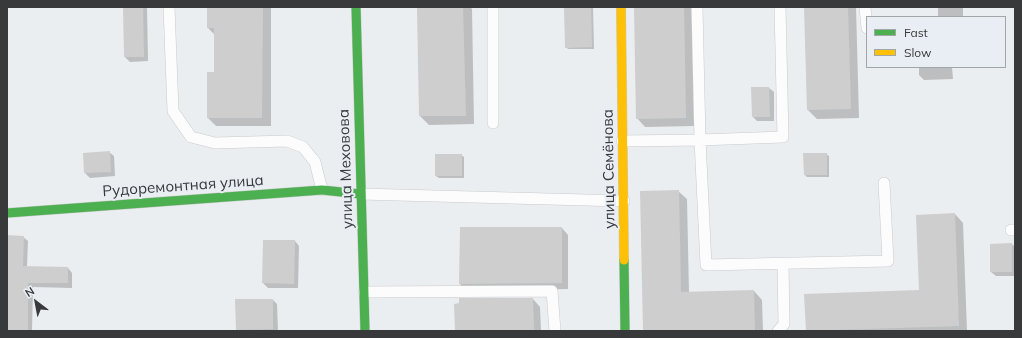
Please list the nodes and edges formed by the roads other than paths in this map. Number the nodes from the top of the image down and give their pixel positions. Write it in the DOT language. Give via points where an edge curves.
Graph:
graph roads {
  1 [pos="168,7"];
  2 [pos="356,7"];
  3 [pos="493,7"];
  4 [pos="621,7"];
  5 [pos="697,7"];
  6 [pos="780,7"];
  7 [pos="865,7"];
  8 [pos="866,18"];
  9 [pos="493,123"];
  10 [pos="700,140"];
  11 [pos="622,141"];
  12 [pos="884,183"];
  13 [pos="322,190"];
  14 [pos="360,194"];
  15 [pos="624,201"];
  16 [pos="7,213"];
  17 [pos="783,264"];
  18 [pos="364,292"];
  19 [pos="365,331"];
  20 [pos="555,331"];
  21 [pos="626,331"];
  22 [pos="778,331"];
  1 -- 13 [label="lane" via="173,111 191,137 215,143 287,141 303,147 315,162"];
  2 -- 14 [label="street, улица Меховова"];
  3 -- 9 [label="lane"];
  4 -- 11 [label="street, улица Семёнова"];
  5 -- 10 [label="lane"];
  6 -- 10 [label="lane" via="783,137"];
  7 -- 8 [label="lane"];
  10 -- 11 [label="lane"];
  10 -- 17 [label="lane" via="706,265"];
  11 -- 15 [label="street, улица Семёнова"];
  12 -- 17 [label="lane" via="888,260"];
  13 -- 14 [label="street, Рудоремонтная улица"];
  13 -- 16 [label="street, Рудоремонтная улица"];
  14 -- 15 [label="lane"];
  14 -- 18 [label="street, улица Меховова"];
  15 -- 21 [label="street, улица Семёнова"];
  17 -- 22 [label="lane" via="784,324"];
  18 -- 19 [label="street, улица Меховова"];
  18 -- 20 [label="lane" via="552,292"];
}
